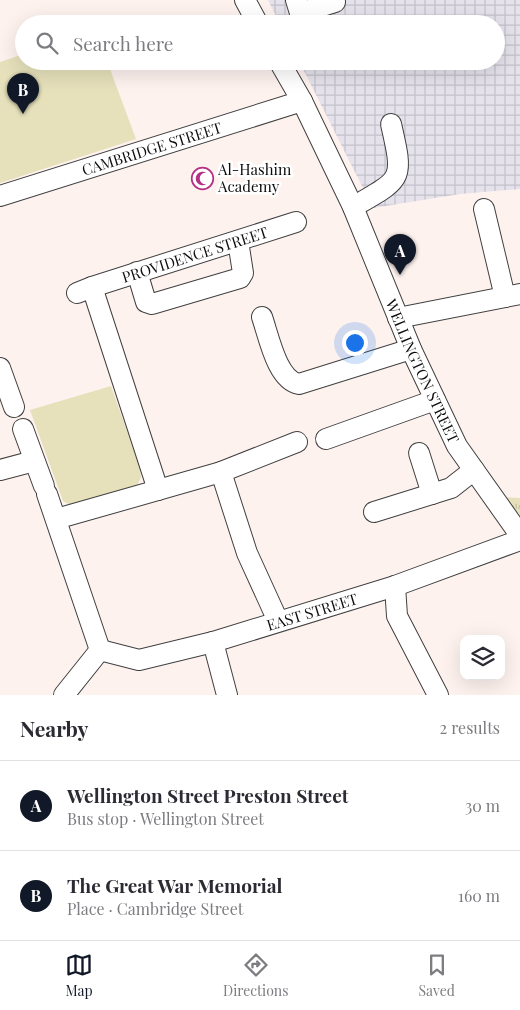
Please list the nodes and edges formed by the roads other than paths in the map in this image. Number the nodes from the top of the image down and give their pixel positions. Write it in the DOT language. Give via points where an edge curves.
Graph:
graph roads {
  1 [pos="245,0"];
  2 [pos="296,0"];
  3 [pos="334,2"];
  4 [pos="253,15"];
  5 [pos="285,70"];
  6 [pos="302,101"];
  7 [pos="391,124"];
  8 [pos="0,196"];
  9 [pos="353,207"];
  10 [pos="484,209"];
  11 [pos="296,222"];
  12 [pos="238,241"];
  13 [pos="137,272"];
  14 [pos="512,295"];
  15 [pos="262,317"];
  16 [pos="398,318"];
  17 [pos="410,349"];
  18 [pos="0,368"];
  19 [pos="435,400"];
  20 [pos="14,407"];
  21 [pos="23,429"];
  22 [pos="326,439"];
  23 [pos="297,442"];
  24 [pos="419,453"];
  25 [pos="34,461"];
  26 [pos="0,470"];
  27 [pos="474,470"];
  28 [pos="221,472"];
  29 [pos="158,490"];
  30 [pos="432,494"];
  31 [pos="374,512"];
  32 [pos="56,519"];
  33 [pos="520,535"];
  34 [pos="520,540"];
  35 [pos="394,586"];
  36 [pos="278,620"];
  37 [pos="213,642"];
  38 [pos="100,650"];
  39 [pos="64,695"];
  40 [pos="227,695"];
  41 [pos="438,695"];
  1 -- 4 [label="street"];
  2 -- 3 [label="street" via="300,13"];
  5 -- 6 [label="street, WELLINGTON STREET"];
  6 -- 8 [label="street, CAMBRIDGE STREET"];
  6 -- 9 [label="street, WELLINGTON STREET"];
  7 -- 9 [label="street" via="400,162 397,175 389,186"];
  9 -- 16 [label="street, WELLINGTON STREET"];
  10 -- 14 [label="street"];
  11 -- 12 [label="street, PROVIDENCE STREET"];
  12 -- 13 [label="street, PROVIDENCE STREET"];
  12 -- 13 [label="street" via="243,273 240,278 152,304 146,302"];
  13 -- 29 [label="street, PROVIDENCE STREET" via="85,290"];
  14 -- 16 [label="street"];
  15 -- 17 [label="street" via="282,374 291,383 299,384"];
  16 -- 17 [label="street, WELLINGTON STREET"];
  17 -- 19 [label="street, WELLINGTON STREET"];
  18 -- 20 [label="street"];
  19 -- 22 [label="street"];
  19 -- 27 [label="street, WELLINGTON STREET" via="457,446"];
  21 -- 25 [label="street"];
  23 -- 28 [label="street"];
  24 -- 30 [label="street"];
  25 -- 26 [label="street"];
  25 -- 32 [label="street"];
  27 -- 30 [label="street" via="451,488"];
  27 -- 33 [label="street, WELLINGTON STREET"];
  28 -- 29 [label="street"];
  28 -- 36 [label="street" via="247,553"];
  29 -- 32 [label="street"];
  30 -- 31 [label="street"];
  32 -- 38 [label="street"];
  34 -- 35 [label="street, EAST STREET"];
  35 -- 36 [label="street, EAST STREET"];
  35 -- 41 [label="street" via="397,616"];
  36 -- 37 [label="street, EAST STREET"];
  37 -- 38 [label="street, EAST STREET" via="139,660"];
  37 -- 40 [label="street"];
  38 -- 39 [label="street"];
}
